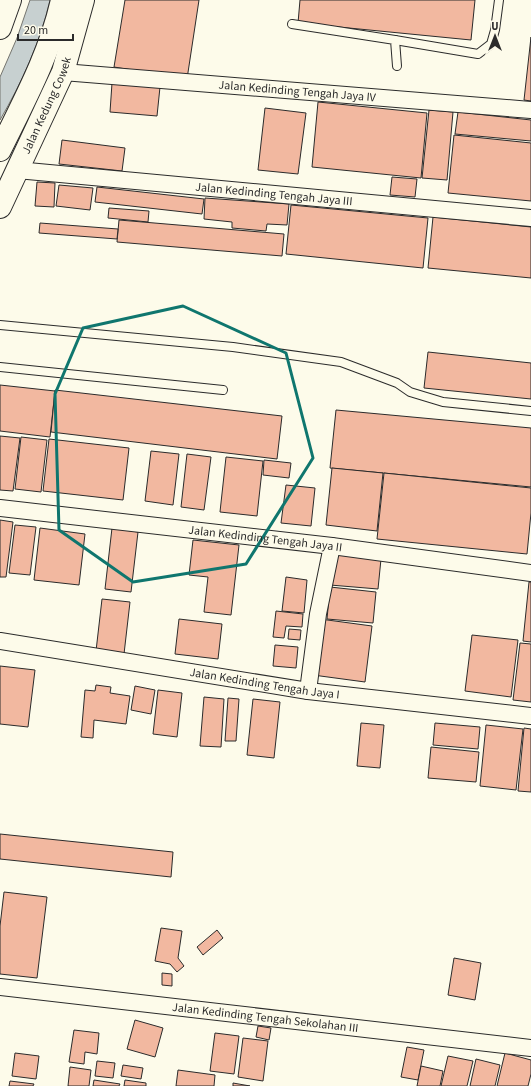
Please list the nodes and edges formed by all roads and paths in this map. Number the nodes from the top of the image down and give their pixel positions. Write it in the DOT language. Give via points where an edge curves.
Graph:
graph roads {
  1 [pos="10,0"];
  2 [pos="62,0"];
  3 [pos="83,0"];
  4 [pos="499,0"];
  5 [pos="292,24"];
  6 [pos="0,28"];
  7 [pos="395,40"];
  8 [pos="397,66"];
  9 [pos="63,72"];
  10 [pos="531,110"];
  11 [pos="0,150"];
  12 [pos="17,170"];
  13 [pos="0,207"];
  14 [pos="531,218"];
  15 [pos="0,325"];
  16 [pos="0,367"];
  17 [pos="223,390"];
  18 [pos="531,411"];
  19 [pos="0,508"];
  20 [pos="332,546"];
  21 [pos="531,573"];
  22 [pos="0,641"];
  23 [pos="308,691"];
  24 [pos="531,716"];
  25 [pos="0,987"];
  26 [pos="531,1048"];
  1 -- 6 [label="main road"];
  2 -- 11 [label="main road, Jalan Kedung Cowek" via="45,58"];
  3 -- 9 [label="main road, Jalan Kedung Cowek"];
  4 -- 7 [label="lane" via="491,44 478,54"];
  5 -- 7 [label="lane"];
  7 -- 8 [label="lane"];
  9 -- 10 [label="street, Jalan Kedinding Tengah Jaya IV"];
  9 -- 12 [label="main road, Jalan Kedung Cowek"];
  12 -- 13 [label="main road, Jalan Kedung Cowek"];
  12 -- 14 [label="street, Jalan Kedinding Tengah Jaya III"];
  15 -- 18 [label="lane" via="233,347 341,362 396,383 410,392 443,402"];
  16 -- 17 [label="lane"];
  19 -- 20 [label="street, Jalan Kedinding Tengah Jaya II"];
  20 -- 21 [label="street, Jalan Kedinding Tengah Jaya II"];
  20 -- 23 [label="street" via="318,614"];
  22 -- 23 [label="street, Jalan Kedinding Tengah Jaya I"];
  23 -- 24 [label="street, Jalan Kedinding Tengah Jaya I"];
  25 -- 26 [label="street, Jalan Kedinding Tengah Sekolahan III"];
}
